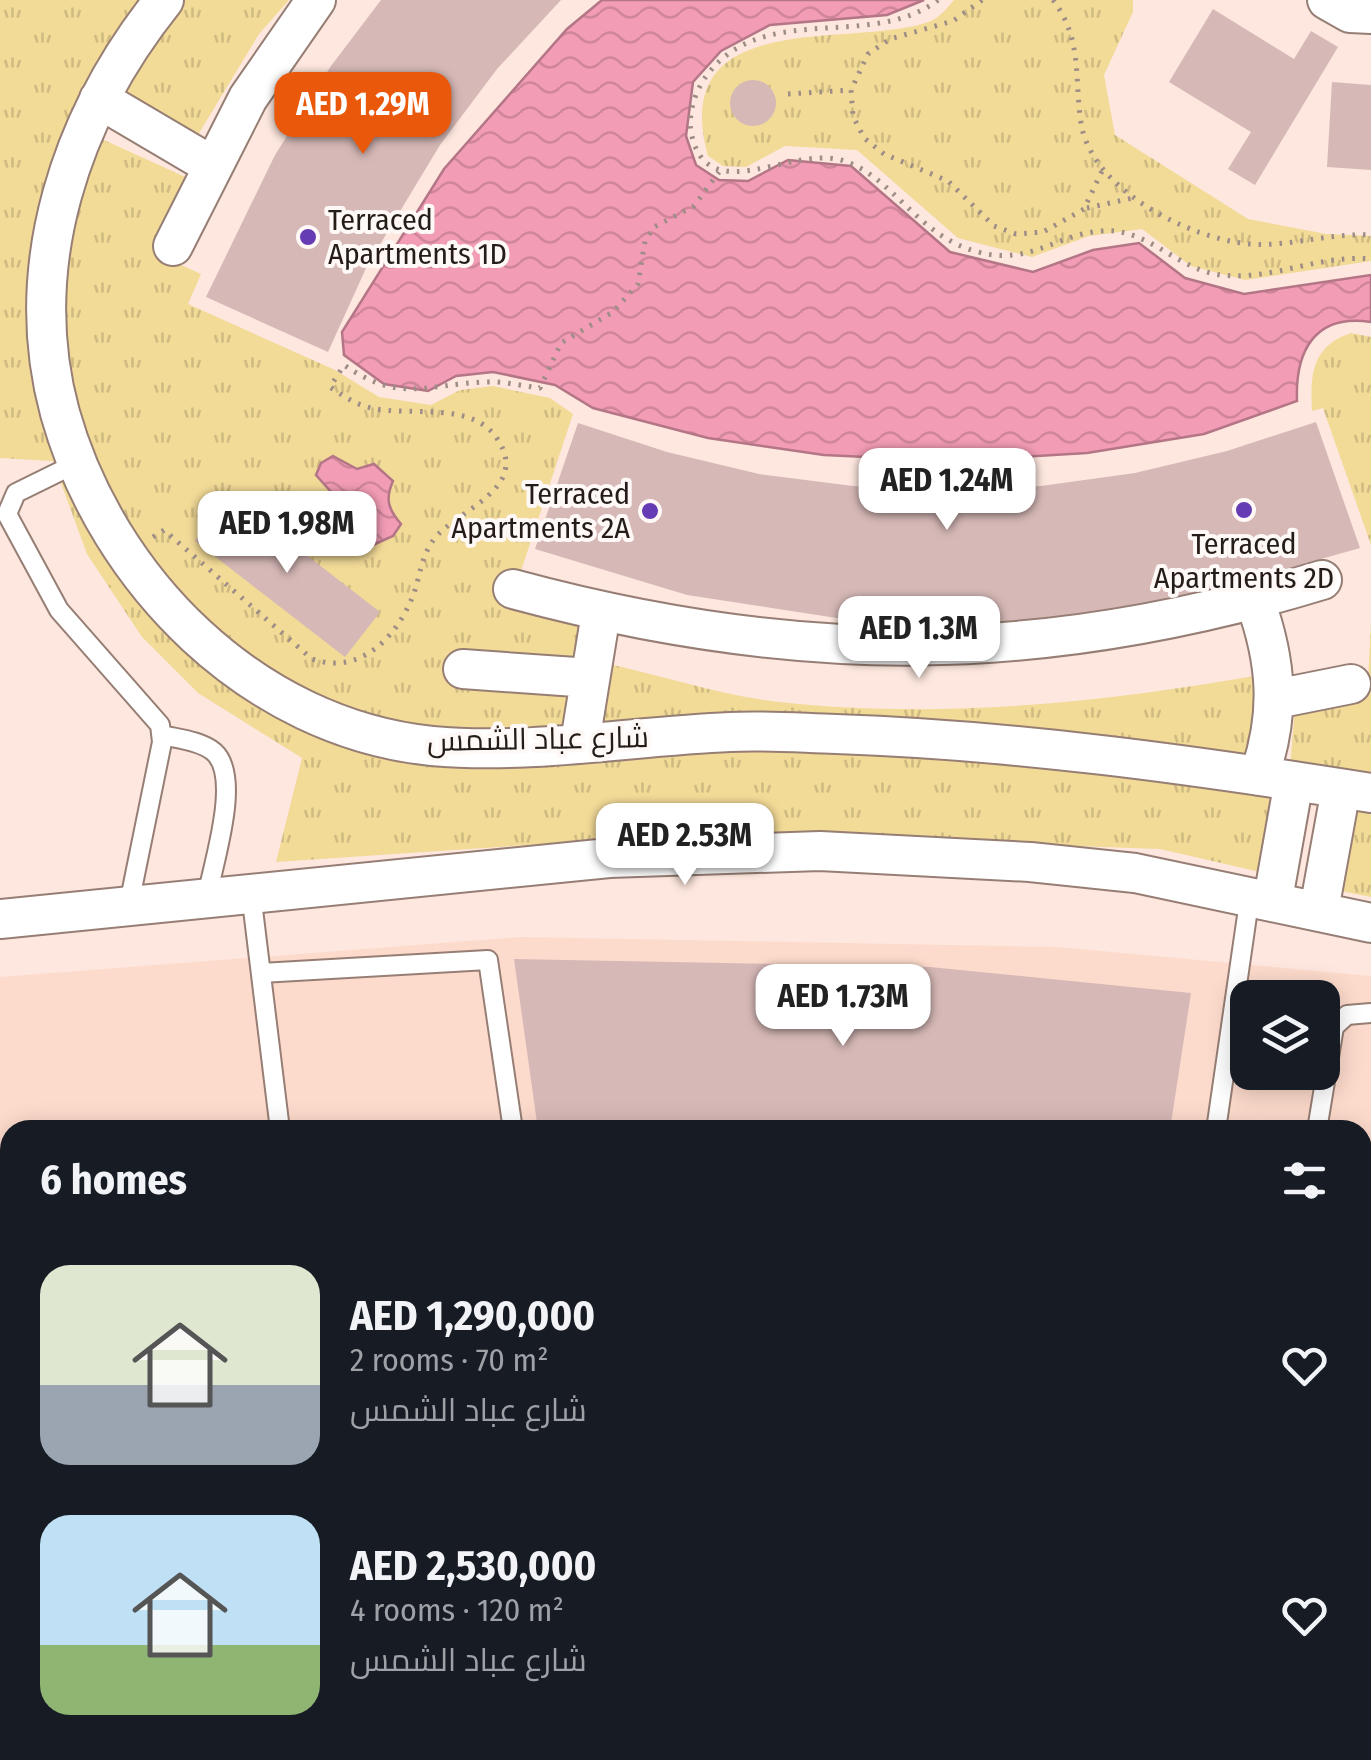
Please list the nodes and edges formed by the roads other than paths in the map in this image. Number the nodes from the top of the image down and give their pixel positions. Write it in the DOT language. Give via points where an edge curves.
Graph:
graph roads {
  1 [pos="164,0"];
  2 [pos="316,0"];
  3 [pos="1327,0"];
  4 [pos="1371,14"];
  5 [pos="98,99"];
  6 [pos="211,165"];
  7 [pos="173,246"];
  8 [pos="77,463"];
  9 [pos="1322,580"];
  10 [pos="513,589"];
  11 [pos="1255,600"];
  12 [pos="600,612"];
  13 [pos="463,669"];
  14 [pos="590,678"];
  15 [pos="1351,684"];
  16 [pos="1276,699"];
  17 [pos="162,734"];
  18 [pos="580,742"];
  19 [pos="1277,779"];
  20 [pos="1356,791"];
  21 [pos="251,892"];
  22 [pos="206,897"];
  23 [pos="1261,897"];
  24 [pos="130,904"];
  25 [pos="1318,910"];
  26 [pos="0,919"];
  27 [pos="1371,924"];
  28 [pos="261,973"];
  29 [pos="1371,1013"];
  30 [pos="279,1120"];
  31 [pos="511,1120"];
  32 [pos="1218,1120"];
  33 [pos="1319,1120"];
  1 -- 5 [label="street, شارع عباد الشمس"];
  2 -- 6 [label="street"];
  3 -- 4 [label="street" via="1350,14"];
  5 -- 6 [label="street"];
  5 -- 8 [label="street, شارع عباد الشمس" via="56,213 45,298 54,389"];
  6 -- 7 [label="street"];
  8 -- 17 [label="lane" via="16,493 8,521 59,610 155,717"];
  8 -- 18 [label="street, شارع عباد الشمس" via="124,553 173,614 230,664 300,707 378,737 433,746"];
  9 -- 11 [label="street"];
  10 -- 12 [label="street"];
  11 -- 12 [label="street" via="1070,638 881,648 712,634"];
  11 -- 16 [label="street"];
  12 -- 14 [label="street"];
  13 -- 14 [label="street"];
  14 -- 18 [label="street"];
  15 -- 16 [label="street"];
  16 -- 19 [label="street"];
  17 -- 22 [label="lane" via="207,747 228,778"];
  17 -- 24 [label="lane"];
  18 -- 19 [label="street, شارع عباد الشمس" via="734,732 840,734 1050,749"];
  19 -- 20 [label="street, شارع عباد الشمس"];
  19 -- 23 [label="street"];
  20 -- 25 [label="street"];
  21 -- 22 [label="street"];
  21 -- 23 [label="street" via="609,858 820,852 1030,862"];
  21 -- 28 [label="lane"];
  22 -- 24 [label="street"];
  23 -- 25 [label="street"];
  23 -- 32 [label="lane"];
  24 -- 26 [label="street"];
  25 -- 27 [label="street"];
  28 -- 30 [label="lane"];
  28 -- 31 [label="lane" via="488,960"];
  29 -- 33 [label="lane" via="1346,1016 1334,1027"];
}
